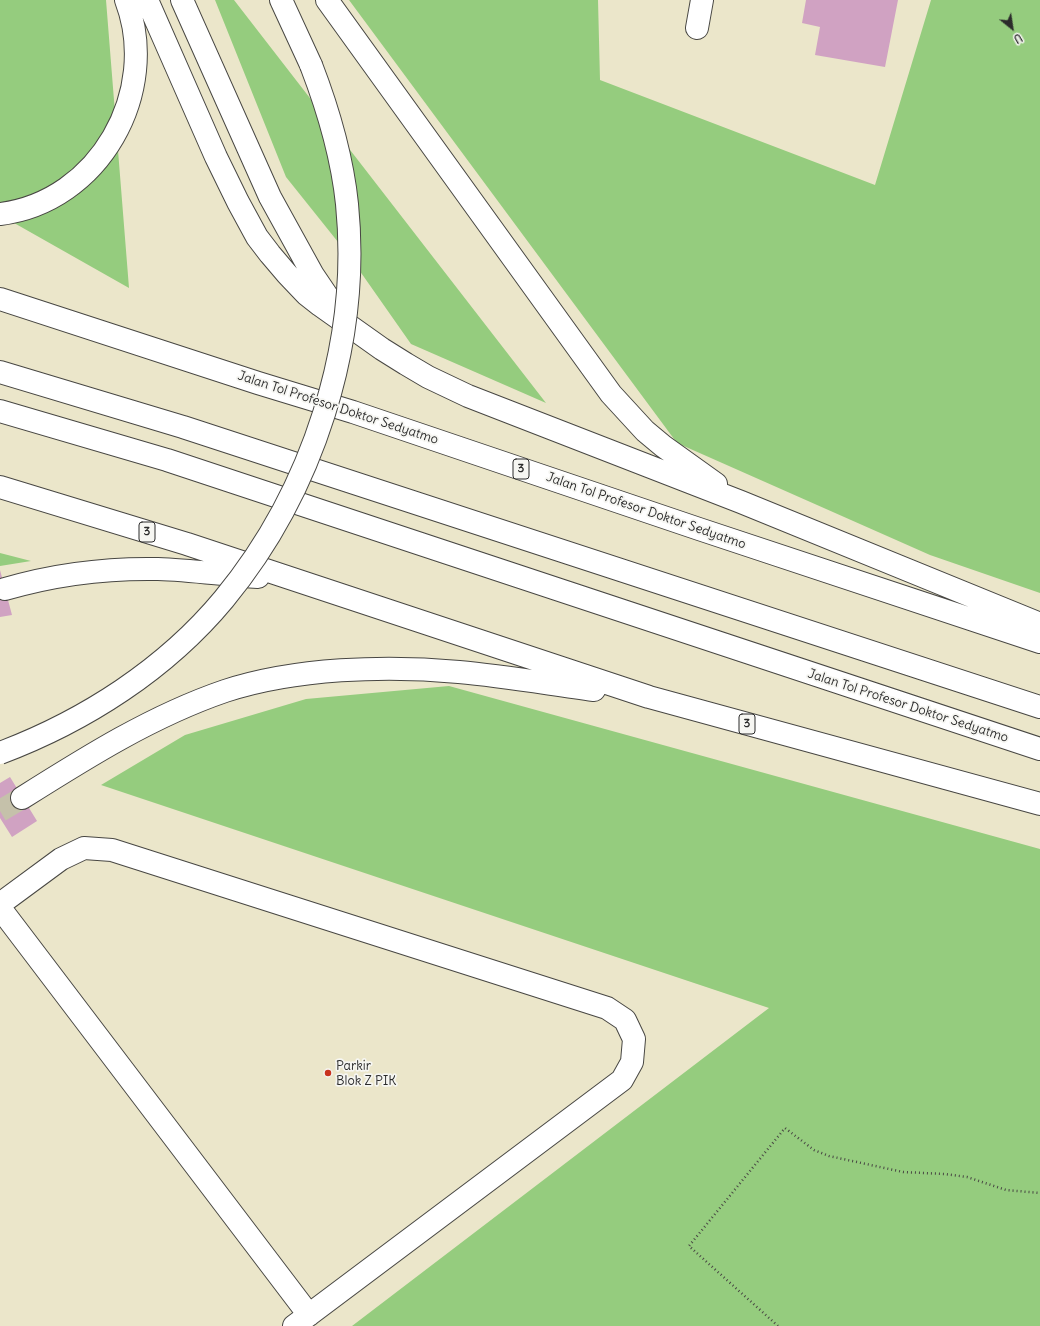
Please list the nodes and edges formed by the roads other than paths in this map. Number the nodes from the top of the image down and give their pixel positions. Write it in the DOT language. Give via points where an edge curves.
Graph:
graph roads {
  1 [pos="126,0"];
  2 [pos="147,0"];
  3 [pos="182,0"];
  4 [pos="281,0"];
  5 [pos="327,0"];
  6 [pos="702,0"];
  7 [pos="697,28"];
  8 [pos="5,214"];
  9 [pos="0,299"];
  10 [pos="354,329"];
  11 [pos="0,372"];
  12 [pos="0,411"];
  13 [pos="0,488"];
  14 [pos="741,502"];
  15 [pos="293,580"];
  16 [pos="5,588"];
  17 [pos="1040,624"];
  18 [pos="1040,642"];
  19 [pos="648,697"];
  20 [pos="1040,707"];
  21 [pos="1040,749"];
  22 [pos="0,754"];
  23 [pos="22,798"];
  24 [pos="1040,804"];
  25 [pos="0,904"];
  26 [pos="0,908"];
  27 [pos="302,1321"];
  1 -- 8 [label="main road" via="132,20 136,61 127,106 118,129 94,165 69,188 42,203"];
  2 -- 10 [label="main road" via="216,157 257,236 282,269 306,294"];
  3 -- 10 [label="main road" via="270,197 314,275 337,310"];
  4 -- 22 [label="main road, bridge" via="311,65 329,119 343,175 348,218 348,289 343,336 330,393 311,451 291,496 256,555 224,600 186,639 139,678 93,709 53,731"];
  5 -- 14 [label="main road" via="611,394 640,426 663,446"];
  6 -- 7 [label="main road"];
  9 -- 18 [label="main road, Jalan Tol Profesor Doktor Sedyatmo / 3" via="353,412"];
  10 -- 14 [label="main road" via="400,360 446,386"];
  11 -- 20 [label="main road" via="183,427"];
  12 -- 21 [label="main road, Jalan Tol Profesor Doktor Sedyatmo" via="167,460"];
  13 -- 15 [label="main road, 3" via="187,544"];
  14 -- 17 [label="main road"];
  15 -- 16 [label="main road" via="158,569 117,570 49,577"];
  15 -- 19 [label="main road, 3"];
  19 -- 23 [label="main road" via="424,669 371,669 288,676 225,691 144,726"];
  19 -- 24 [label="main road, 3"];
  25 -- 27 [label="main road" via="61,859 84,848 112,850 607,1008 625,1020 634,1039 632,1062 622,1080"];
  26 -- 27 [label="main road"];
}
